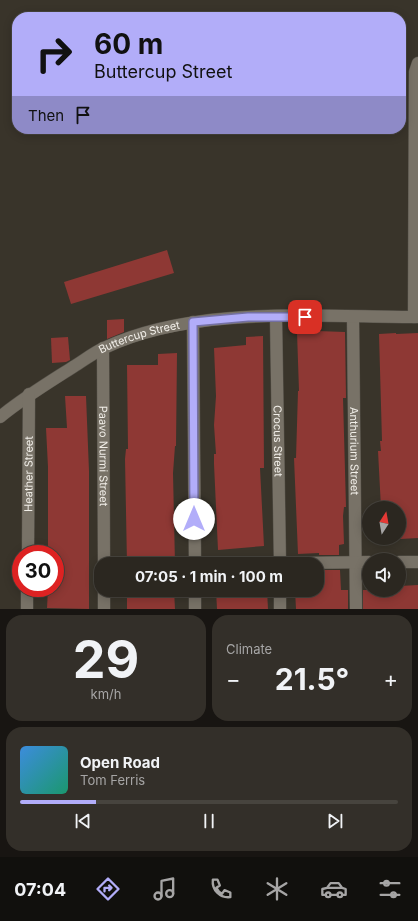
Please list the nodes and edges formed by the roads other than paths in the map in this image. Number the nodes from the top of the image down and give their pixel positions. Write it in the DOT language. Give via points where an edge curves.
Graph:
graph roads {
  1 [pos="418,63"];
  2 [pos="276,317"];
  3 [pos="352,317"];
  4 [pos="416,317"];
  5 [pos="193,322"];
  6 [pos="103,348"];
  7 [pos="29,394"];
  8 [pos="0,416"];
  9 [pos="28,545"];
  10 [pos="104,557"];
  11 [pos="195,557"];
  12 [pos="280,557"];
  13 [pos="356,562"];
  14 [pos="362,562"];
  15 [pos="406,562"];
  16 [pos="418,562"];
  17 [pos="324,563"];
  18 [pos="27,597"];
  19 [pos="104,597"];
  20 [pos="195,597"];
  21 [pos="280,597"];
  22 [pos="27,609"];
  23 [pos="104,609"];
  24 [pos="195,609"];
  25 [pos="280,609"];
  26 [pos="356,609"];
  1 -- 4 [label="street" via="415,72"];
  2 -- 3 [label="street, Buttercup Street"];
  2 -- 5 [label="street, Buttercup Street"];
  2 -- 12 [label="street, Crocus Street"];
  3 -- 4 [label="street, Buttercup Street"];
  3 -- 13 [label="street, Anthurium Street"];
  5 -- 6 [label="street, Buttercup Street" via="143,334"];
  5 -- 11 [label="street"];
  6 -- 7 [label="street, Buttercup Street"];
  6 -- 10 [label="street, Paavo Nurmi Street"];
  7 -- 8 [label="street, Buttercup Street"];
  7 -- 9 [label="street, Heather Street"];
  13 -- 14 [label="street"];
  13 -- 17 [label="street"];
  13 -- 26 [label="street, Anthurium Street"];
  15 -- 16 [label="street"];
  18 -- 22 [label="street"];
  19 -- 23 [label="street"];
  20 -- 24 [label="street"];
  21 -- 25 [label="street"];
}
